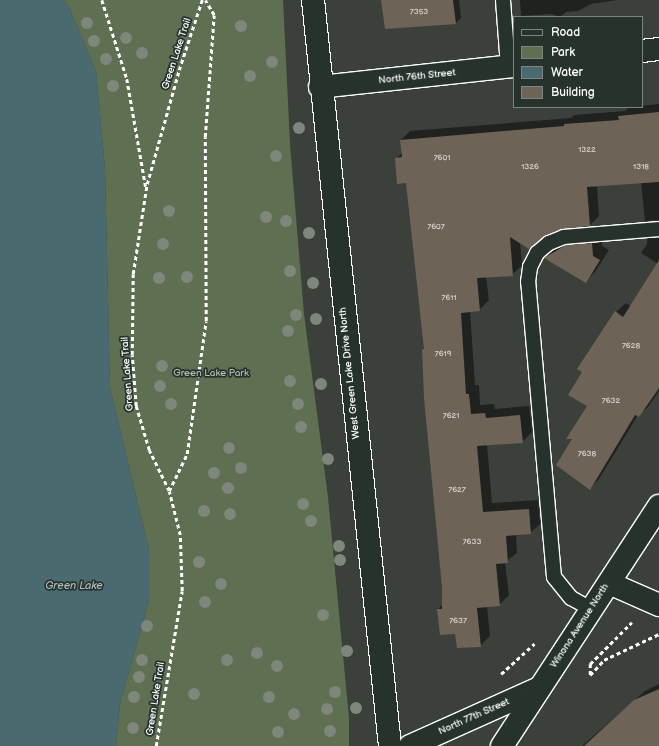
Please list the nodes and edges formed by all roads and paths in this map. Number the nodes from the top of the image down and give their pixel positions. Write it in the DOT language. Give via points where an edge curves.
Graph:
graph roads {
  1 [pos="102,0"];
  2 [pos="202,0"];
  3 [pos="205,0"];
  4 [pos="313,0"];
  5 [pos="503,0"];
  6 [pos="659,49"];
  7 [pos="643,51"];
  8 [pos="511,66"];
  9 [pos="320,87"];
  10 [pos="146,191"];
  11 [pos="659,229"];
  12 [pos="169,491"];
  13 [pos="659,506"];
  14 [pos="609,583"];
  15 [pos="659,605"];
  16 [pos="591,609"];
  17 [pos="636,618"];
  18 [pos="659,634"];
  19 [pos="539,688"];
  20 [pos="156,746"];
  21 [pos="390,746"];
  22 [pos="410,746"];
  23 [pos="502,746"];
  1 -- 10 [label="path" via="127,79"];
  2 -- 10 [label="path, Green Lake Trail" via="179,70"];
  3 -- 12 [label="path" via="214,15 205,137 206,321 187,454"];
  4 -- 9 [label="street, West Green Lake Drive North"];
  5 -- 8 [label="lane"];
  6 -- 7 [label="street"];
  8 -- 9 [label="street, North 76th Street"];
  9 -- 21 [label="street, West Green Lake Drive North"];
  10 -- 12 [label="path, Green Lake Trail" via="133,274 132,355 136,406 149,450"];
  11 -- 16 [label="lane" via="564,238 549,243 537,253 530,267 529,289 554,577 571,598"];
  12 -- 20 [label="path, Green Lake Trail" via="180,535 182,591"];
  13 -- 14 [label="street, Winona Avenue North"];
  14 -- 15 [label="street"];
  14 -- 16 [label="street, Winona Avenue North"];
  16 -- 19 [label="street, Winona Avenue North"];
  17 -- 18 [label="path" via="590,664 590,675 604,660"];
  19 -- 22 [label="street, North 77th Street"];
  19 -- 23 [label="street, Winona Avenue North"];
}
